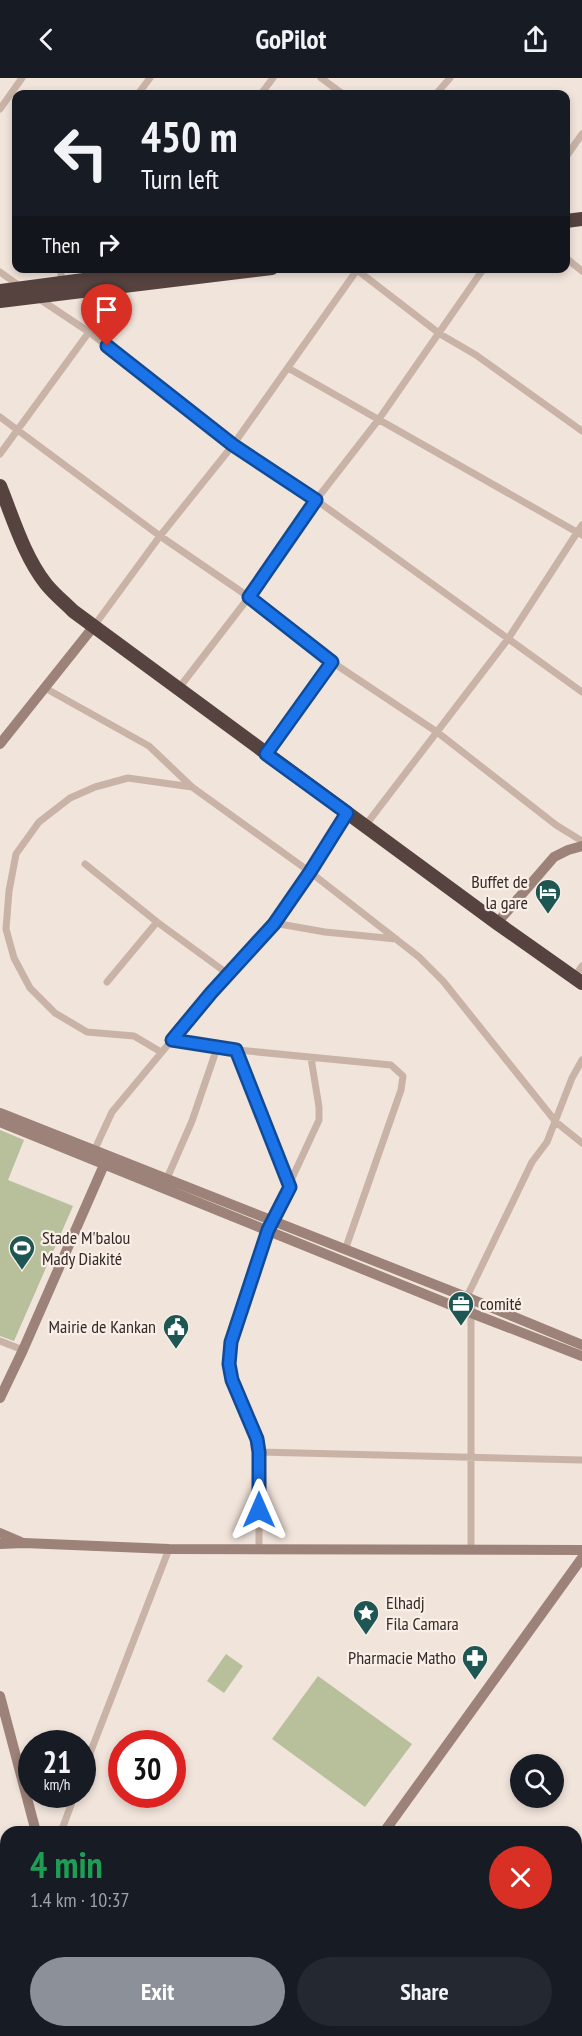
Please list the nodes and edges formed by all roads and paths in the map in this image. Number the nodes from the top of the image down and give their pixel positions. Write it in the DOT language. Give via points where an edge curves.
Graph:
graph roads {
  1 [pos="273,78"];
  2 [pos="321,78"];
  3 [pos="450,78"];
  4 [pos="267,87"];
  5 [pos="264,90"];
  6 [pos="269,90"];
  7 [pos="338,90"];
  8 [pos="440,90"];
  9 [pos="12,91"];
  10 [pos="0,109"];
  11 [pos="582,134"];
  12 [pos="570,151"];
  13 [pos="570,261"];
  14 [pos="582,271"];
  15 [pos="0,272"];
  16 [pos="145,273"];
  17 [pos="182,273"];
  18 [pos="354,273"];
  19 [pos="362,273"];
  20 [pos="481,273"];
  21 [pos="61,275"];
  22 [pos="128,276"];
  23 [pos="0,291"];
  24 [pos="29,292"];
  25 [pos="0,301"];
  26 [pos="89,332"];
  27 [pos="440,334"];
  28 [pos="288,368"];
  29 [pos="0,417"];
  30 [pos="379,419"];
  31 [pos="18,429"];
  32 [pos="582,431"];
  33 [pos="233,445"];
  34 [pos="0,454"];
  35 [pos="0,486"];
  36 [pos="316,500"];
  37 [pos="580,530"];
  38 [pos="160,536"];
  39 [pos="249,597"];
  40 [pos="94,626"];
  41 [pos="508,639"];
  42 [pos="332,662"];
  43 [pos="45,688"];
  44 [pos="179,688"];
  45 [pos="582,692"];
  46 [pos="437,732"];
  47 [pos="0,744"];
  48 [pos="266,754"];
  49 [pos="192,787"];
  50 [pos="347,813"];
  51 [pos="365,826"];
  52 [pos="582,841"];
  53 [pos="582,846"];
  54 [pos="85,864"];
  55 [pos="310,872"];
  56 [pos="157,922"];
  57 [pos="274,923"];
  58 [pos="497,923"];
  59 [pos="396,939"];
  60 [pos="582,966"];
  61 [pos="228,974"];
  62 [pos="578,980"];
  63 [pos="107,982"];
  64 [pos="172,1040"];
  65 [pos="217,1048"];
  66 [pos="236,1050"];
  67 [pos="161,1052"];
  68 [pos="311,1058"];
  69 [pos="582,1060"];
  70 [pos="0,1113"];
  71 [pos="0,1122"];
  72 [pos="556,1122"];
  73 [pos="582,1143"];
  74 [pos="94,1151"];
  75 [pos="106,1160"];
  76 [pos="165,1184"];
  77 [pos="290,1187"];
  78 [pos="270,1226"];
  79 [pos="345,1250"];
  80 [pos="470,1299"];
  81 [pos="466,1310"];
  82 [pos="0,1341"];
  83 [pos="582,1346"];
  84 [pos="23,1350"];
  85 [pos="582,1356"];
  86 [pos="0,1398"];
  87 [pos="259,1452"];
  88 [pos="470,1456"];
  89 [pos="582,1460"];
  90 [pos="0,1533"];
  91 [pos="24,1543"];
  92 [pos="0,1544"];
  93 [pos="169,1549"];
  94 [pos="259,1549"];
  95 [pos="471,1550"];
  96 [pos="582,1550"];
  97 [pos="582,1558"];
  98 [pos="0,1696"];
  99 [pos="96,1738"];
  100 [pos="70,1808"];
  101 [pos="34,1826"];
  102 [pos="63,1826"];
  103 [pos="388,1826"];
  1 -- 4 [label="street"];
  2 -- 7 [label="street"];
  3 -- 8 [label="street"];
  4 -- 5 [label="street"];
  4 -- 6 [label="street"];
  9 -- 10 [label="street"];
  11 -- 12 [label="street"];
  13 -- 14 [label="street"];
  15 -- 24 [label="street"];
  16 -- 22 [label="highway"];
  17 -- 22 [label="highway"];
  18 -- 28 [label="street"];
  19 -- 27 [label="street"];
  20 -- 27 [label="street"];
  21 -- 22 [label="highway"];
  21 -- 24 [label="highway"];
  22 -- 24 [label="highway"];
  23 -- 24 [label="highway"];
  24 -- 25 [label="highway"];
  24 -- 26 [label="street"];
  26 -- 31 [label="street"];
  26 -- 33 [label="street"];
  27 -- 30 [label="street"];
  27 -- 32 [label="street"];
  28 -- 30 [label="street"];
  28 -- 33 [label="street"];
  29 -- 31 [label="street"];
  30 -- 36 [label="street"];
  30 -- 37 [label="street"];
  31 -- 34 [label="street"];
  31 -- 38 [label="street"];
  33 -- 36 [label="street"];
  33 -- 38 [label="street"];
  35 -- 40 [label="highway" via="28,554 46,584"];
  36 -- 39 [label="street"];
  36 -- 41 [label="street"];
  37 -- 41 [label="street"];
  38 -- 39 [label="street"];
  38 -- 40 [label="street"];
  39 -- 42 [label="street"];
  39 -- 44 [label="street"];
  40 -- 43 [label="main road"];
  40 -- 44 [label="highway"];
  41 -- 45 [label="street"];
  41 -- 46 [label="street"];
  42 -- 46 [label="street"];
  42 -- 48 [label="street"];
  43 -- 47 [label="main road"];
  43 -- 49 [label="street" via="149,746"];
  44 -- 48 [label="highway"];
  46 -- 51 [label="street"];
  46 -- 52 [label="street"];
  48 -- 50 [label="highway"];
  49 -- 55 [label="street"];
  49 -- 67 [label="street" via="128,778 70,798 39,822 16,855 9,891 6,929 14,958 30,988 55,1013 87,1032 134,1036"];
  50 -- 51 [label="highway"];
  50 -- 55 [label="street"];
  51 -- 58 [label="highway"];
  53 -- 58 [label="main road" via="554,857"];
  54 -- 56 [label="street"];
  55 -- 57 [label="street"];
  55 -- 59 [label="street"];
  56 -- 61 [label="street"];
  56 -- 63 [label="street"];
  57 -- 59 [label="street"];
  57 -- 61 [label="street"];
  58 -- 62 [label="highway"];
  59 -- 72 [label="street" via="443,981"];
  60 -- 62 [label="street"];
  61 -- 64 [label="street"];
  64 -- 65 [label="street"];
  64 -- 67 [label="street"];
  65 -- 66 [label="street"];
  65 -- 76 [label="street"];
  66 -- 68 [label="street"];
  66 -- 77 [label="street"];
  67 -- 74 [label="street" via="112,1112"];
  68 -- 77 [label="street" via="319,1120"];
  68 -- 79 [label="street" via="391,1065 403,1076"];
  69 -- 72 [label="street"];
  70 -- 74 [label="main road"];
  71 -- 75 [label="main road"];
  72 -- 73 [label="street"];
  72 -- 80 [label="street" via="532,1162"];
  74 -- 75 [label="main road"];
  75 -- 76 [label="main road"];
  75 -- 84 [label="main road"];
  76 -- 78 [label="main road"];
  77 -- 78 [label="street"];
  78 -- 79 [label="main road"];
  78 -- 81 [label="main road"];
  78 -- 87 [label="street" via="231,1342 229,1364"];
  79 -- 80 [label="main road"];
  80 -- 81 [label="street"];
  80 -- 83 [label="main road"];
  81 -- 85 [label="main road"];
  81 -- 88 [label="street"];
  82 -- 84 [label="street"];
  84 -- 86 [label="main road"];
  87 -- 88 [label="street"];
  87 -- 94 [label="street"];
  88 -- 89 [label="street"];
  88 -- 95 [label="street"];
  90 -- 91 [label="main road"];
  91 -- 92 [label="main road"];
  91 -- 93 [label="main road"];
  93 -- 94 [label="main road"];
  93 -- 99 [label="street"];
  94 -- 95 [label="main road"];
  95 -- 96 [label="main road"];
  97 -- 103 [label="main road"];
  98 -- 101 [label="main road"];
  100 -- 102 [label="street"];
}
